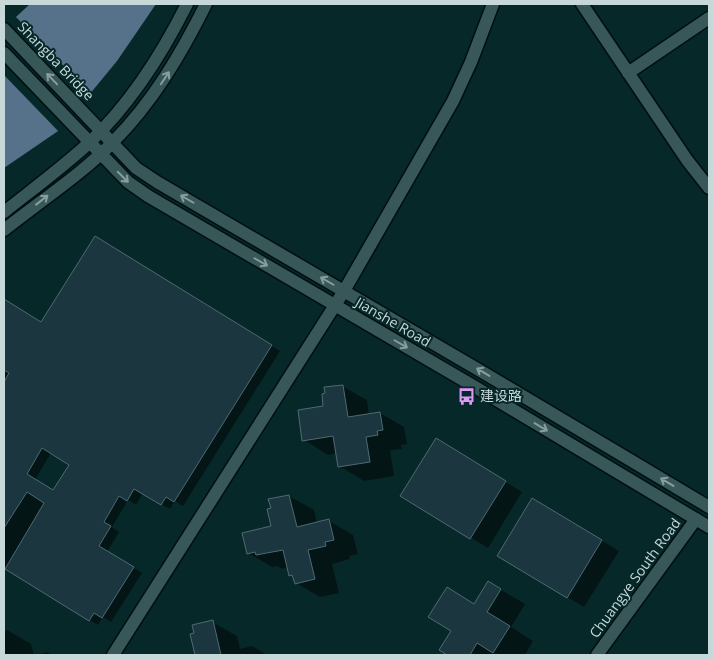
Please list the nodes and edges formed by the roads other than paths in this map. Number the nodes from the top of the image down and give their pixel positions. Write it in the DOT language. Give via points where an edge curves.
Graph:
graph roads {
  1 [pos="187,4"];
  2 [pos="206,4"];
  3 [pos="493,4"];
  4 [pos="582,4"];
  5 [pos="709,18"];
  6 [pos="4,29"];
  7 [pos="4,53"];
  8 [pos="628,73"];
  9 [pos="86,114"];
  10 [pos="101,130"];
  11 [pos="90,142"];
  12 [pos="113,142"];
  13 [pos="101,154"];
  14 [pos="709,188"];
  15 [pos="4,212"];
  16 [pos="4,230"];
  17 [pos="344,291"];
  18 [pos="335,306"];
  19 [pos="709,508"];
  20 [pos="696,519"];
  21 [pos="709,527"];
  22 [pos="113,655"];
  23 [pos="597,655"];
  1 -- 10 [label="street" via="159,54"];
  12 -- 2 [label="street, one-way" via="136,118 172,67"];
  3 -- 17 [label="street" via="453,101"];
  4 -- 8 [label="street"];
  5 -- 8 [label="street"];
  9 -- 6 [label="street, Shangba Bridge, one-way"];
  7 -- 11 [label="street, Jianshe Road"];
  8 -- 14 [label="street"];
  9 -- 10 [label="street, Jianshe Road"];
  10 -- 11 [label="street"];
  10 -- 12 [label="street, Jianshe Road"];
  11 -- 13 [label="street, Jianshe Road"];
  11 -- 15 [label="street"];
  12 -- 13 [label="street"];
  17 -- 12 [label="street, Jianshe Road, one-way" via="157,182 136,168"];
  16 -- 13 [label="street, one-way"];
  13 -- 18 [label="street, Jianshe Road, one-way" via="128,182 148,196"];
  17 -- 18 [label="street"];
  19 -- 17 [label="street, Jianshe Road, one-way"];
  18 -- 20 [label="street, Jianshe Road, one-way"];
  18 -- 22 [label="street"];
  20 -- 21 [label="street, Jianshe Road"];
  20 -- 23 [label="street, Chuangye South Road"];
}
